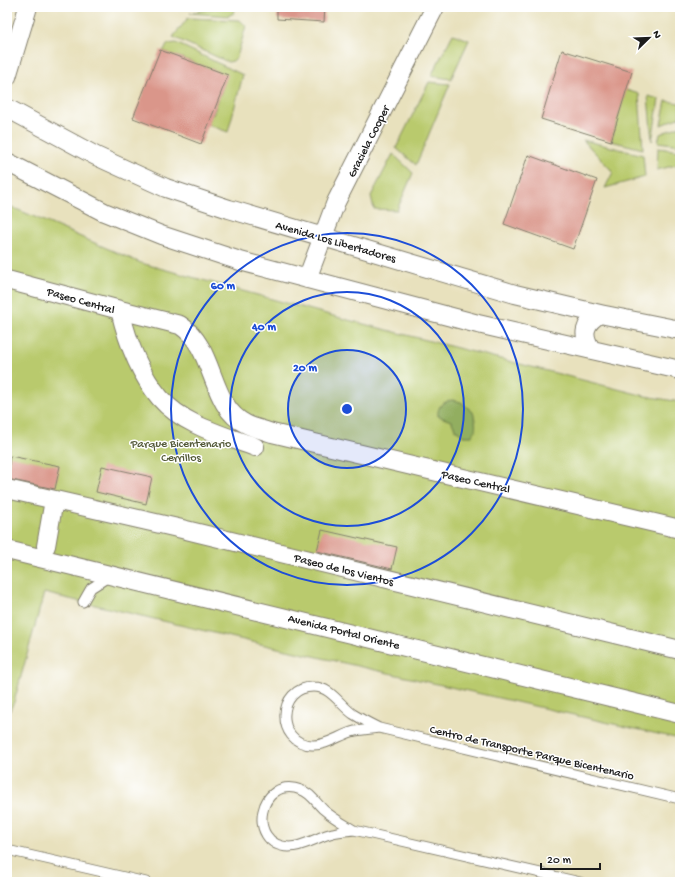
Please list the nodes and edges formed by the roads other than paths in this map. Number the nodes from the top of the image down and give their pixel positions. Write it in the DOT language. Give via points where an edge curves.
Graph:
graph roads {
  1 [pos="28,7"];
  2 [pos="435,7"];
  3 [pos="7,77"];
  4 [pos="7,108"];
  5 [pos="7,162"];
  6 [pos="322,237"];
  7 [pos="307,279"];
  8 [pos="7,280"];
  9 [pos="120,310"];
  10 [pos="600,314"];
  11 [pos="680,330"];
  12 [pos="592,350"];
  13 [pos="680,370"];
  14 [pos="255,447"];
  15 [pos="7,489"];
  16 [pos="54,500"];
  17 [pos="680,529"];
  18 [pos="46,546"];
  19 [pos="7,550"];
  20 [pos="111,575"];
  21 [pos="83,602"];
  22 [pos="680,650"];
  23 [pos="680,714"];
  24 [pos="379,728"];
  25 [pos="680,799"];
  26 [pos="354,830"];
  27 [pos="7,850"];
  28 [pos="146,882"];
  29 [pos="580,882"];
  1 -- 3 [label="street"];
  2 -- 6 [label="street, Graciela Cooper" via="336,202"];
  4 -- 6 [label="street, Avenida Los Libertadores" via="96,156 166,188"];
  5 -- 7 [label="street" via="104,212 161,236"];
  6 -- 7 [label="street, Graciela Cooper"];
  6 -- 10 [label="street, Avenida Los Libertadores" via="515,294"];
  7 -- 12 [label="street" via="478,324"];
  8 -- 9 [label="street, Paseo Central"];
  9 -- 14 [label="street, Paseo Central" via="128,341 160,398 184,417 203,427"];
  9 -- 17 [label="street, Paseo Central" via="180,325 188,330 199,343 230,412 246,425"];
  10 -- 11 [label="street, Avenida Los Libertadores"];
  10 -- 12 [label="street" via="592,318 585,333"];
  12 -- 13 [label="street"];
  15 -- 16 [label="street, Paseo de los Vientos"];
  16 -- 18 [label="street"];
  16 -- 22 [label="street, Paseo de los Vientos"];
  19 -- 20 [label="street, Avenida Portal Oriente"];
  20 -- 21 [label="lane" via="91,588"];
  20 -- 23 [label="street, Avenida Portal Oriente"];
  24 -- 24 [label="lane" via="353,714 323,688 314,687 297,692 290,698 284,715 287,728 295,739 303,744 321,744 355,731"];
  24 -- 25 [label="lane, Centro de Transporte Parque Bicentenario"];
  26 -- 26 [label="lane" via="330,815 309,794 292,788 282,789 268,799 261,816 266,834 281,845 290,847 332,833"];
  26 -- 29 [label="lane"];
  27 -- 28 [label="lane"];
}
